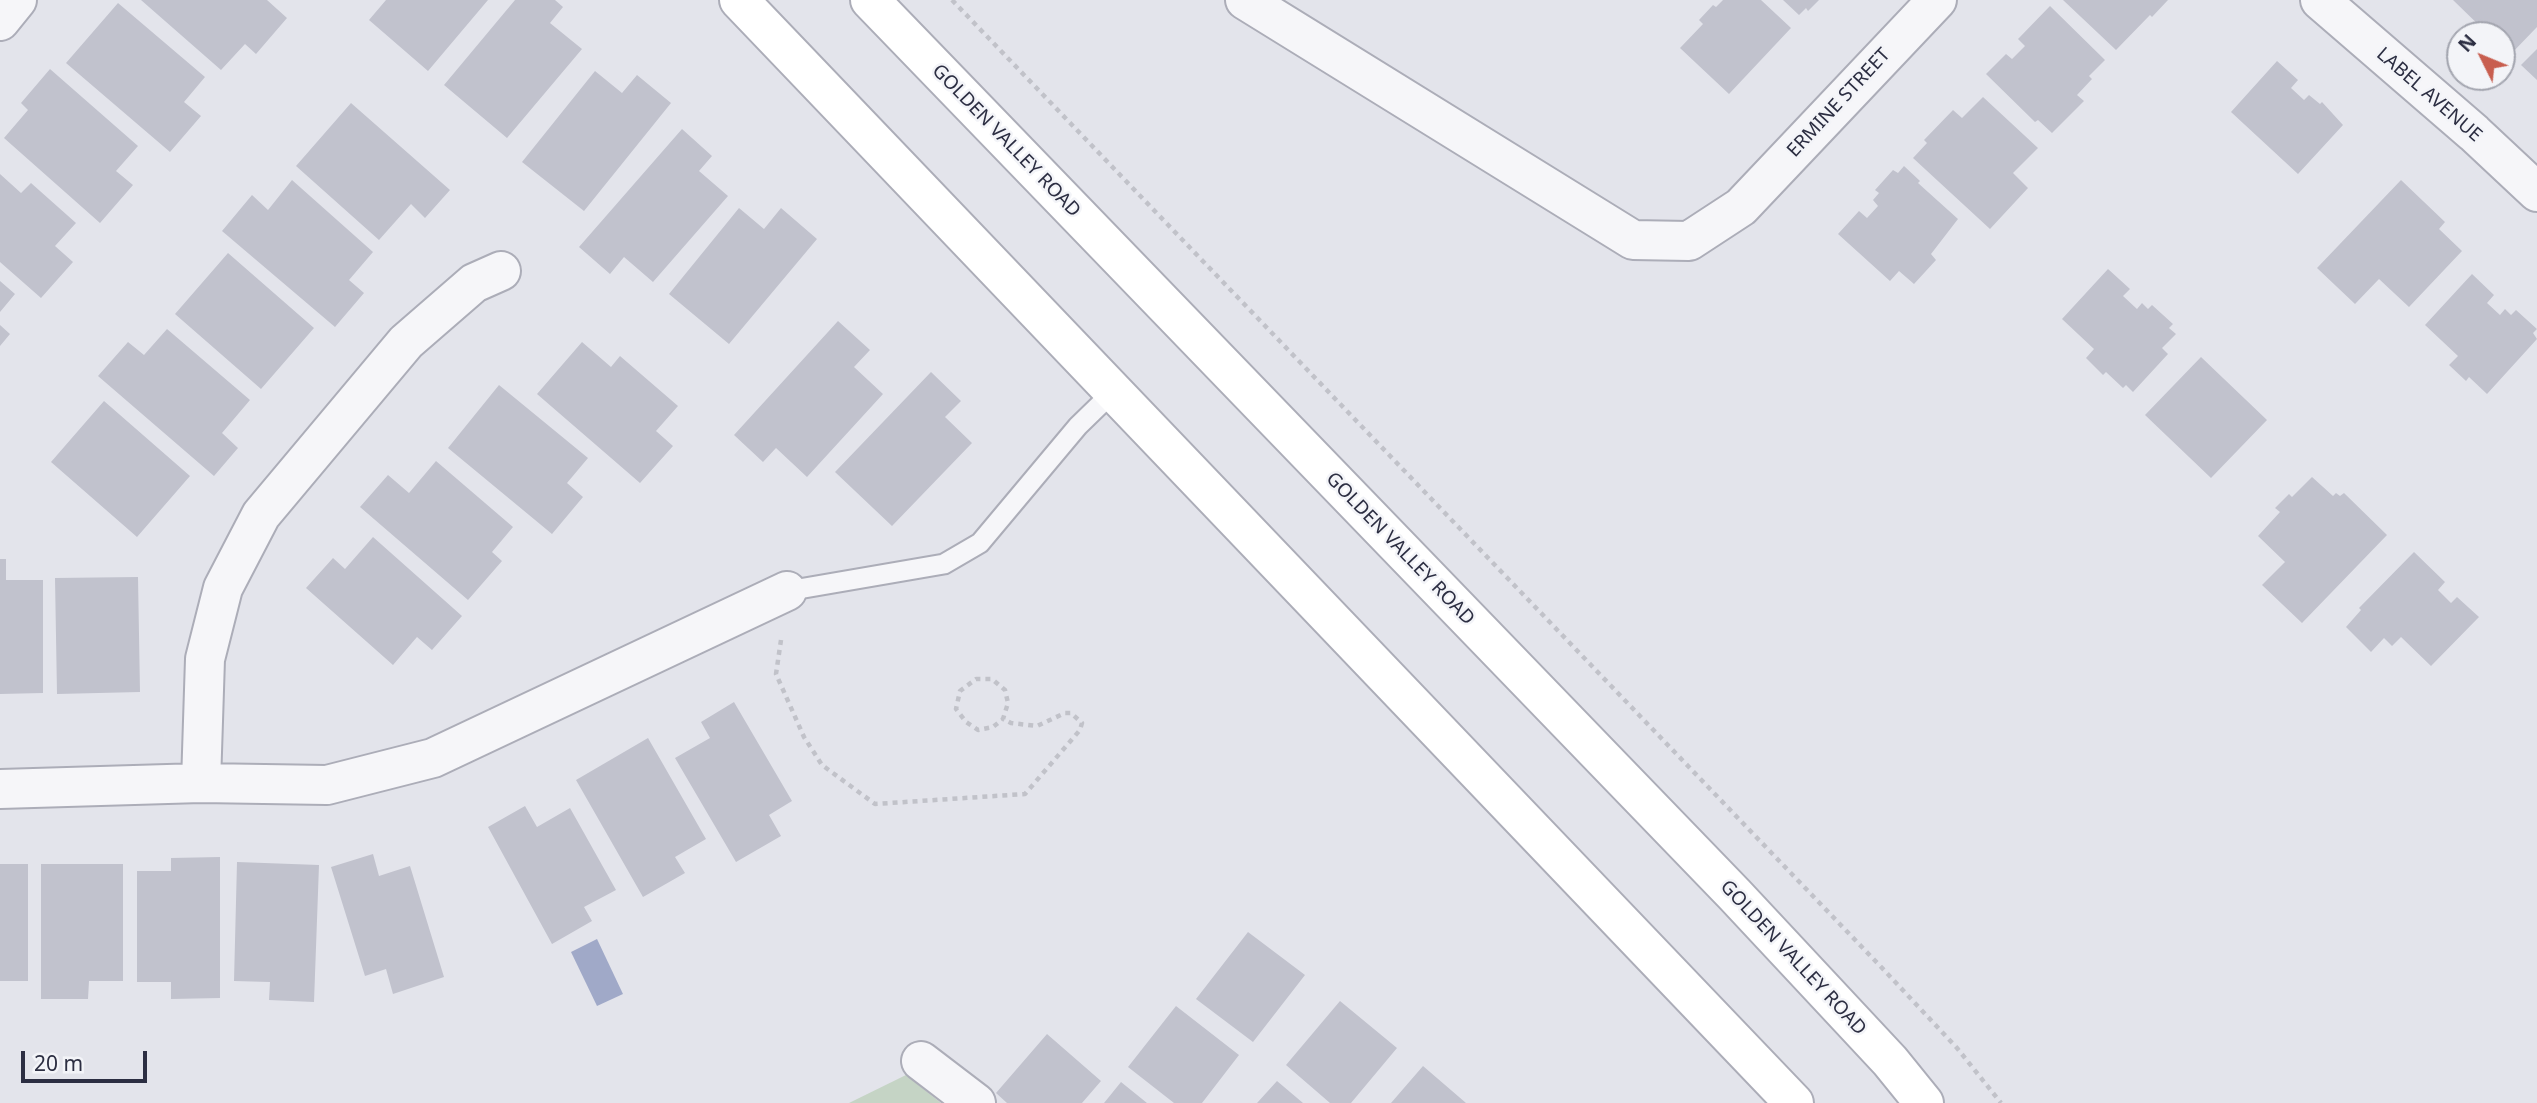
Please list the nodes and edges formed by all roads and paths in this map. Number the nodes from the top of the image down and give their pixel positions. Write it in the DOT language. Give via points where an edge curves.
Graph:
graph roads {
  1 [pos="17,0"];
  2 [pos="739,0"];
  3 [pos="870,0"];
  4 [pos="952,0"];
  5 [pos="1245,0"];
  6 [pos="1937,0"];
  7 [pos="2320,0"];
  8 [pos="0,21"];
  9 [pos="2537,192"];
  10 [pos="501,271"];
  11 [pos="1113,392"];
  12 [pos="787,591"];
  13 [pos="1003,719"];
  14 [pos="201,783"];
  15 [pos="0,789"];
  16 [pos="921,1061"];
  17 [pos="976,1103"];
  18 [pos="1794,1103"];
  19 [pos="1924,1103"];
  20 [pos="2001,1103"];
  1 -- 8 [label="street"];
  2 -- 11 [label="main road"];
  3 -- 19 [label="main road, GOLDEN VALLEY ROAD" via="1735,895"];
  4 -- 20 [label="path" via="1884,970"];
  5 -- 6 [label="street, ERMINE STREET" via="1633,240 1689,241 1741,207"];
  7 -- 9 [label="street, LABEL AVENUE"];
  10 -- 14 [label="street" via="474,283 406,342 261,515 223,588 205,659"];
  11 -- 12 [label="lane" via="1078,426 980,543 944,564"];
  11 -- 18 [label="main road"];
  12 -- 13 [label="path" via="776,674 822,765 876,804 1025,794 1082,723 1071,713 1037,726"];
  12 -- 14 [label="street" via="433,758 327,785"];
  13 -- 13 [label="path" via="1008,703 1005,690 992,679 976,679 960,691 956,709 978,730"];
  14 -- 15 [label="street"];
  16 -- 17 [label="street"];
}
